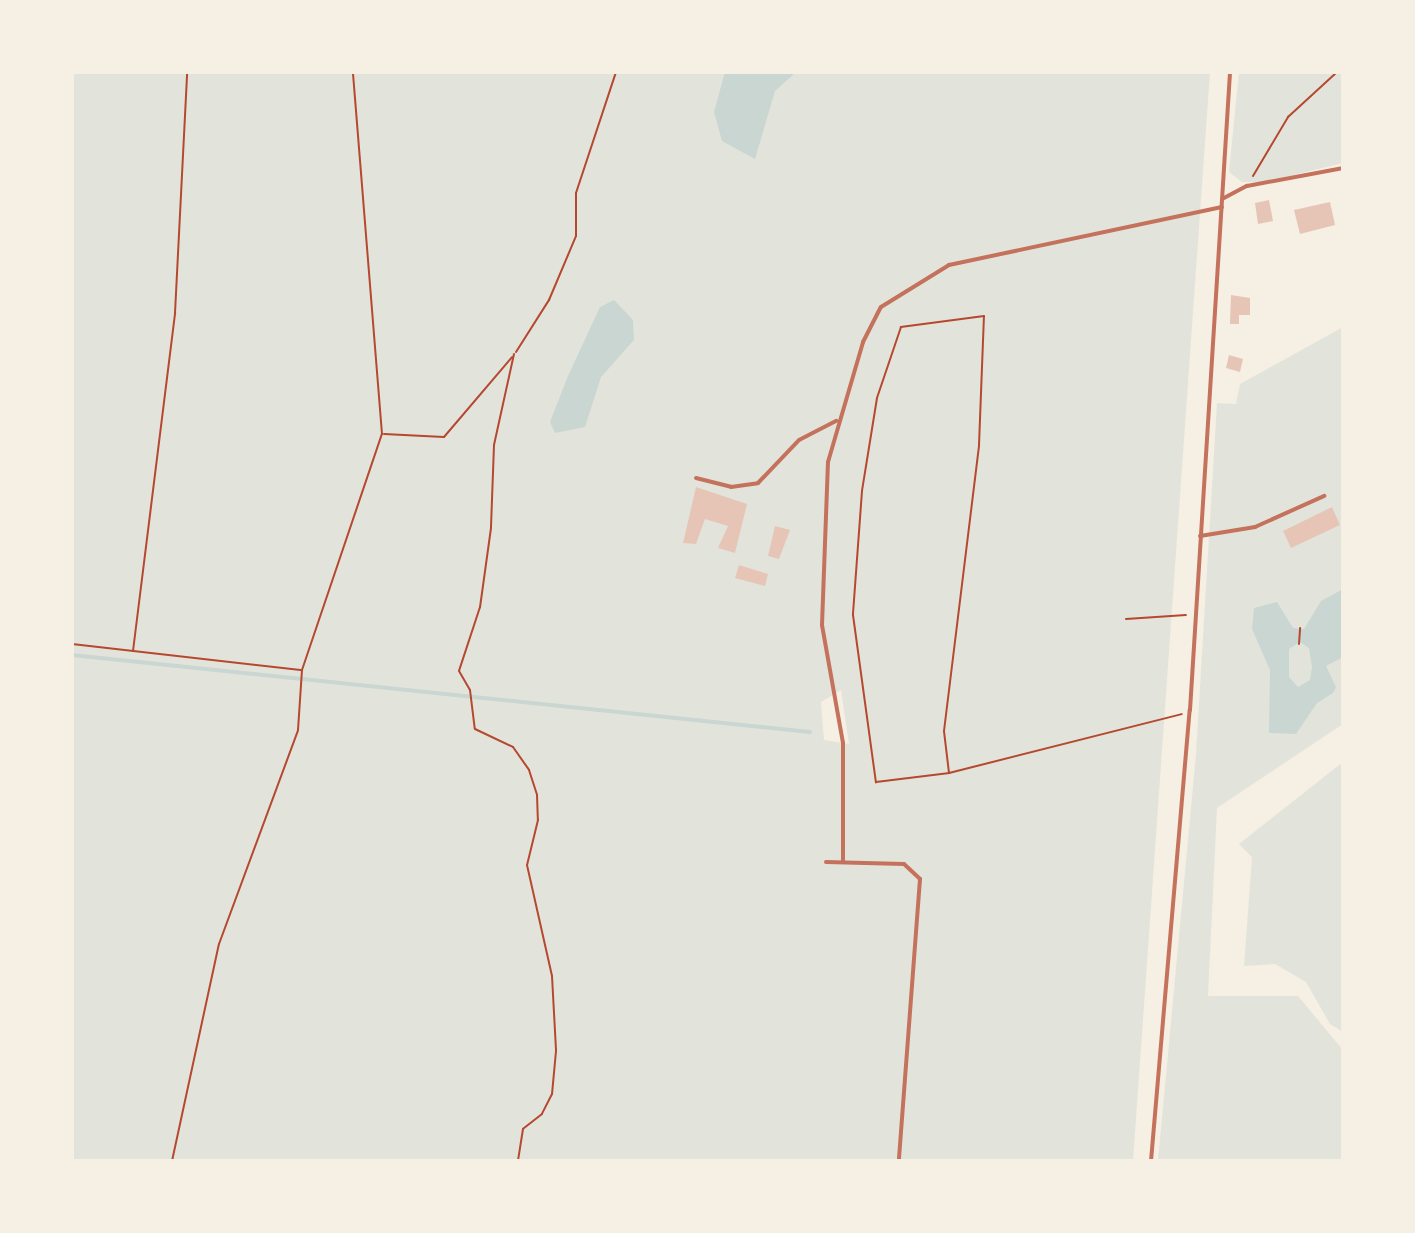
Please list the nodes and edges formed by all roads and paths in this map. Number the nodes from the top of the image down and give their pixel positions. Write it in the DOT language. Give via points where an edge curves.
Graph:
graph roads {
  1 [pos="187,72"];
  2 [pos="353,72"];
  3 [pos="616,72"];
  4 [pos="1230,72"];
  5 [pos="1337,72"];
  6 [pos="1343,168"];
  7 [pos="1247,186"];
  8 [pos="1224,198"];
  9 [pos="1222,207"];
  10 [pos="514,354"];
  11 [pos="836,421"];
  12 [pos="382,434"];
  13 [pos="696,478"];
  14 [pos="1324,496"];
  15 [pos="1200,536"];
  16 [pos="1196,615"];
  17 [pos="1126,619"];
  18 [pos="1300,628"];
  19 [pos="72,644"];
  20 [pos="1299,644"];
  21 [pos="133,651"];
  22 [pos="302,670"];
  23 [pos="1190,710"];
  24 [pos="949,773"];
  25 [pos="826,862"];
  26 [pos="843,862"];
  27 [pos="172,1161"];
  28 [pos="518,1161"];
  29 [pos="899,1161"];
  30 [pos="1151,1161"];
  1 -- 21 [label="path" via="175,313"];
  2 -- 12 [label="path"];
  3 -- 10 [label="path" via="576,193 576,236 549,300"];
  4 -- 8 [label="lane"];
  5 -- 7 [label="path" via="1288,117"];
  6 -- 7 [label="lane"];
  7 -- 8 [label="lane"];
  8 -- 9 [label="lane"];
  9 -- 11 [label="lane" via="949,265 912,283 881,307"];
  9 -- 15 [label="lane"];
  10 -- 12 [label="path" via="444,437"];
  10 -- 28 [label="path" via="494,445 491,528 480,607 459,671 470,690 475,729 513,747 529,770 537,795 538,820 527,865 552,976 556,1051 552,1094 542,1114 523,1129"];
  11 -- 13 [label="lane" via="799,440 758,483 731,487"];
  11 -- 26 [label="lane" via="828,462 822,625 843,743"];
  12 -- 22 [label="path"];
  14 -- 15 [label="lane" via="1255,527"];
  15 -- 16 [label="lane"];
  16 -- 17 [label="path"];
  16 -- 23 [label="lane"];
  18 -- 20 [label="path"];
  19 -- 21 [label="path"];
  21 -- 22 [label="path"];
  22 -- 27 [label="path" via="298,730 219,944"];
  23 -- 24 [label="path" via="1169,721"];
  23 -- 30 [label="lane"];
  24 -- 24 [label="path" via="876,782 853,615 862,491 877,398 901,327 984,316 979,445 944,731"];
  25 -- 26 [label="lane"];
  26 -- 29 [label="lane" via="904,864 920,879"];
}
